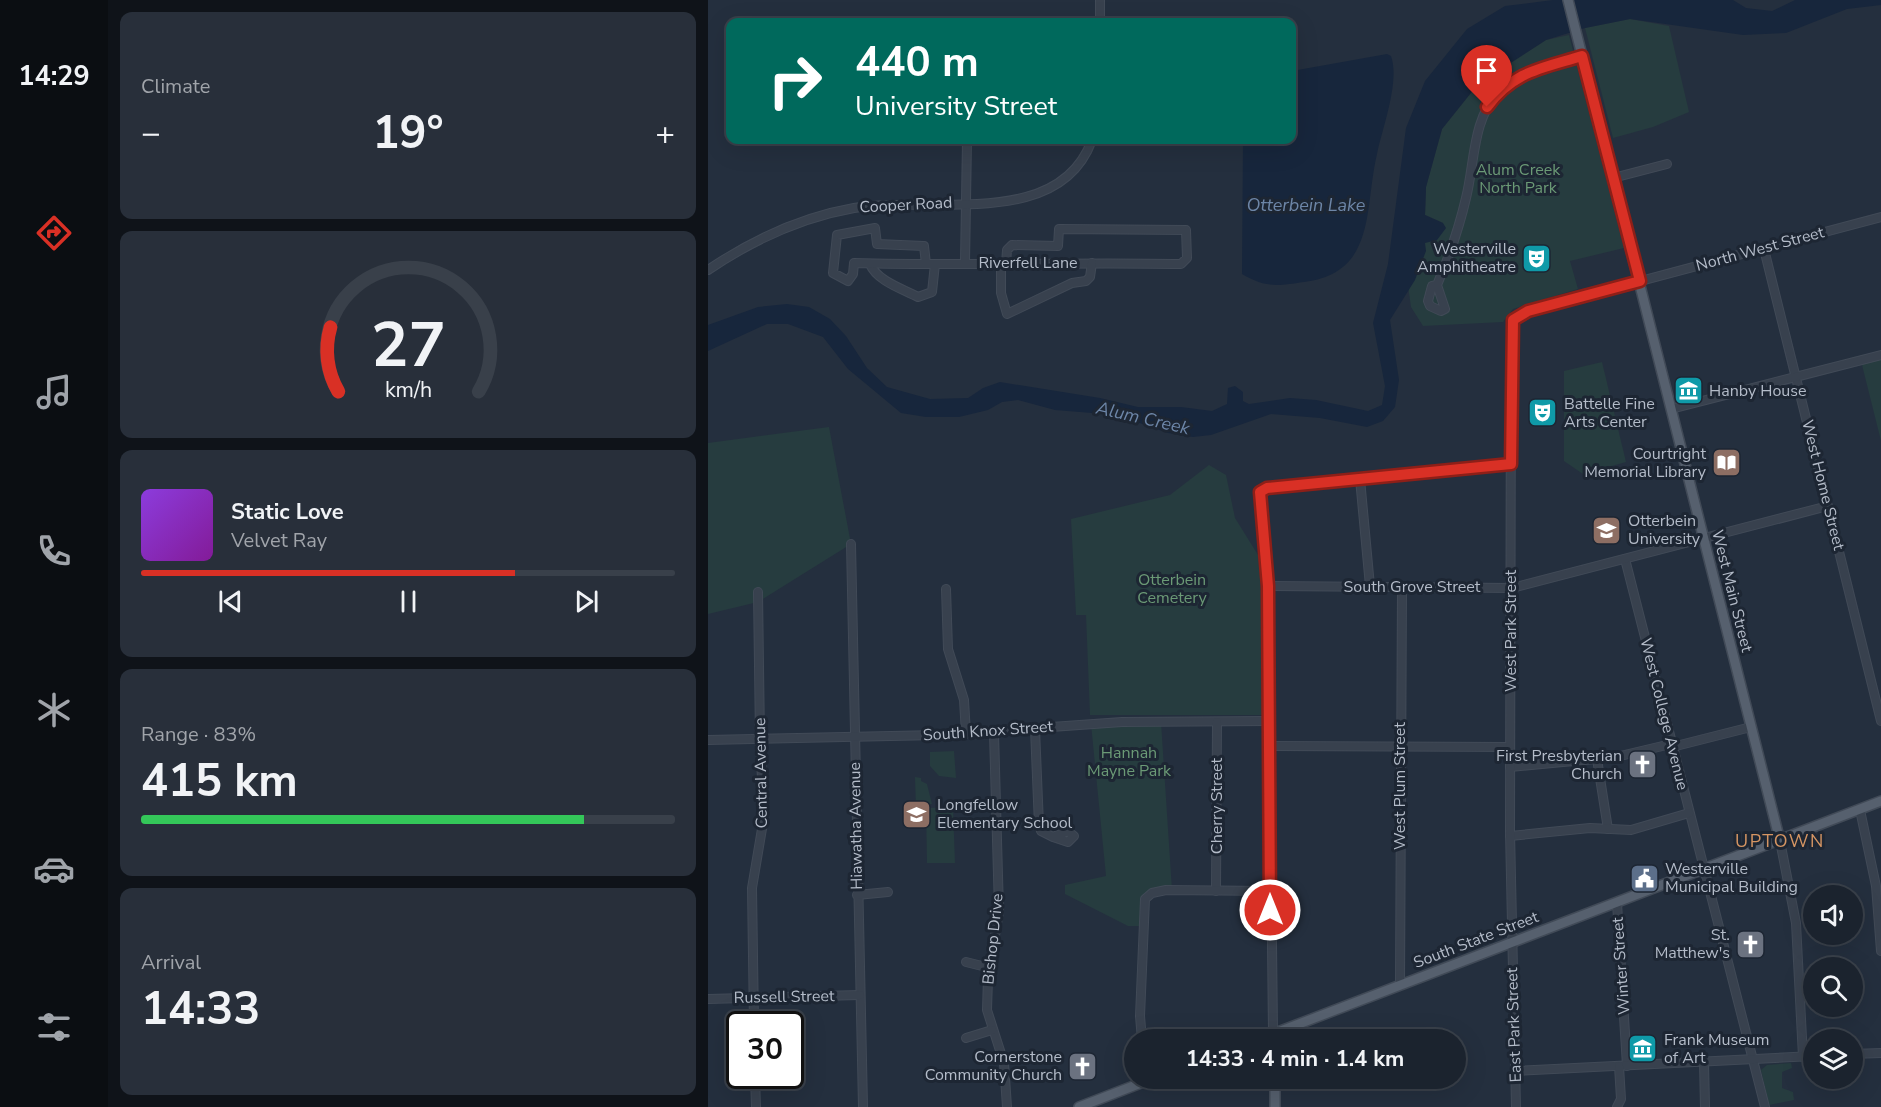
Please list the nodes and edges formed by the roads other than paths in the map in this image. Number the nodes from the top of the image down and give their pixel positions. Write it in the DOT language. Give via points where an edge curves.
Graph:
graph roads {
  1 [pos="1100,0"];
  2 [pos="1568,0"];
  3 [pos="1100,18"];
  4 [pos="1582,56"];
  5 [pos="967,144"];
  6 [pos="1090,144"];
  7 [pos="1667,164"];
  8 [pos="1613,178"];
  9 [pos="966,203"];
  10 [pos="1881,217"];
  11 [pos="1764,249"];
  12 [pos="965,263"];
  13 [pos="1092,263"];
  14 [pos="870,264"];
  15 [pos="931,264"];
  16 [pos="1004,264"];
  17 [pos="708,270"];
  18 [pos="1640,281"];
  19 [pos="1437,285"];
  20 [pos="1513,320"];
  21 [pos="1881,355"];
  22 [pos="1796,376"];
  23 [pos="1671,409"];
  24 [pos="1511,464"];
  25 [pos="1360,479"];
  26 [pos="1828,506"];
  27 [pos="1703,538"];
  28 [pos="851,544"];
  29 [pos="1625,559"];
  30 [pos="1268,586"];
  31 [pos="1370,586"];
  32 [pos="1402,586"];
  33 [pos="1512,588"];
  34 [pos="946,589"];
  35 [pos="758,592"];
  36 [pos="1269,721"];
  37 [pos="1881,721"];
  38 [pos="1217,722"];
  39 [pos="1751,727"];
  40 [pos="1035,729"];
  41 [pos="994,733"];
  42 [pos="966,734"];
  43 [pos="855,738"];
  44 [pos="708,740"];
  45 [pos="760,740"];
  46 [pos="1269,746"];
  47 [pos="1401,746"];
  48 [pos="1672,746"];
  49 [pos="1510,747"];
  50 [pos="1597,759"];
  51 [pos="1510,767"];
  52 [pos="1881,801"];
  53 [pos="1860,810"];
  54 [pos="1689,813"];
  55 [pos="1608,829"];
  56 [pos="1510,836"];
  57 [pos="1053,837"];
  58 [pos="1779,841"];
  59 [pos="1705,869"];
  60 [pos="1216,891"];
  61 [pos="1270,891"];
  62 [pos="888,892"];
  63 [pos="857,895"];
  64 [pos="1617,903"];
  65 [pos="1511,943"];
  66 [pos="1881,951"];
  67 [pos="966,962"];
  68 [pos="990,968"];
  69 [pos="1400,985"];
  70 [pos="860,995"];
  71 [pos="754,998"];
  72 [pos="708,999"];
  73 [pos="754,1011"];
  74 [pos="1141,1029"];
  75 [pos="1273,1029"];
  76 [pos="1290,1029"];
  77 [pos="992,1030"];
  78 [pos="966,1038"];
  79 [pos="1881,1053"];
  80 [pos="1863,1054"];
  81 [pos="1803,1057"];
  82 [pos="1753,1059"];
  83 [pos="1704,1062"];
  84 [pos="1623,1066"];
  85 [pos="1515,1071"];
  86 [pos="755,1089"];
  87 [pos="1126,1089"];
  88 [pos="1275,1089"];
  89 [pos="756,1107"];
  90 [pos="863,1107"];
  91 [pos="1006,1107"];
  92 [pos="1079,1107"];
  93 [pos="1275,1107"];
  94 [pos="1516,1107"];
  95 [pos="1617,1107"];
  96 [pos="1705,1107"];
  97 [pos="1766,1107"];
  1 -- 3 [label="street"];
  2 -- 4 [label="main road, West Main Street"];
  4 -- 8 [label="main road, West Main Street"];
  4 -- 19 [label="street" via="1512,80 1487,107 1477,132 1467,197"];
  5 -- 9 [label="street"];
  6 -- 9 [label="street, Cooper Road" via="1068,176 1033,197"];
  7 -- 8 [label="street"];
  8 -- 18 [label="main road, West Main Street"];
  9 -- 12 [label="street"];
  9 -- 17 [label="street, Cooper Road" via="889,203 814,217 748,246"];
  10 -- 11 [label="street, North West Street"];
  11 -- 18 [label="street, North West Street"];
  11 -- 22 [label="street, West Home Street"];
  12 -- 15 [label="street, Riverfell Lane"];
  12 -- 16 [label="street, Riverfell Lane"];
  13 -- 16 [label="street, Riverfell Lane"];
  13 -- 16 [label="street" via="1086,281 1072,283 1007,314 1001,293"];
  13 -- 16 [label="street, Riverfell Lane" via="1181,264 1188,258 1186,230 1059,230 1058,246 1012,245"];
  14 -- 15 [label="street, Riverfell Lane"];
  14 -- 15 [label="street" via="885,280 918,297 932,292"];
  14 -- 15 [label="street, Riverfell Lane" via="854,263 850,279 834,275 837,235 871,227 876,230 877,244 921,244"];
  18 -- 20 [label="street, North West Street" via="1528,311"];
  18 -- 23 [label="main road, West Main Street"];
  20 -- 24 [label="street, West Park Street"];
  21 -- 22 [label="street"];
  22 -- 23 [label="street"];
  22 -- 26 [label="street, West Home Street"];
  23 -- 27 [label="main road, West Main Street"];
  24 -- 25 [label="street"];
  24 -- 33 [label="street, West Park Street"];
  25 -- 30 [label="street" via="1261,490"];
  25 -- 31 [label="street"];
  26 -- 27 [label="street, South Grove Street"];
  26 -- 37 [label="street, West Home Street"];
  27 -- 29 [label="street, South Grove Street"];
  27 -- 39 [label="main road, West Main Street"];
  28 -- 43 [label="street, Hiawatha Avenue"];
  29 -- 33 [label="street, South Grove Street"];
  29 -- 48 [label="street, West College Avenue"];
  30 -- 31 [label="street, South Grove Street"];
  30 -- 36 [label="street"];
  31 -- 32 [label="street, South Grove Street"];
  32 -- 33 [label="street, South Grove Street"];
  32 -- 47 [label="street, West Plum Street"];
  33 -- 49 [label="street, West Park Street"];
  34 -- 42 [label="street" via="948,649 964,700"];
  35 -- 45 [label="street, Central Avenue"];
  36 -- 38 [label="street, South Knox Street"];
  36 -- 46 [label="street"];
  38 -- 40 [label="street, South Knox Street" via="1122,722"];
  38 -- 60 [label="street, Cherry Street"];
  39 -- 48 [label="street"];
  39 -- 58 [label="main road, West Main Street"];
  40 -- 41 [label="street, South Knox Street"];
  40 -- 57 [label="street" via="1039,825 1041,831"];
  41 -- 42 [label="street, South Knox Street"];
  41 -- 68 [label="street, Bishop Drive" via="999,912"];
  42 -- 43 [label="street, South Knox Street"];
  43 -- 45 [label="street, South Knox Street"];
  43 -- 63 [label="street, Hiawatha Avenue"];
  44 -- 45 [label="street, South Knox Street"];
  45 -- 71 [label="street, Central Avenue" via="764,817 752,888"];
  46 -- 47 [label="street"];
  46 -- 61 [label="street"];
  47 -- 49 [label="street"];
  47 -- 69 [label="street, West Plum Street"];
  48 -- 50 [label="street"];
  48 -- 54 [label="street, West College Avenue"];
  49 -- 51 [label="street, West Park Street"];
  50 -- 51 [label="street"];
  50 -- 55 [label="street"];
  51 -- 56 [label="street, West Park Street"];
  52 -- 53 [label="main road, South State Street"];
  53 -- 58 [label="main road, South State Street"];
  53 -- 66 [label="street" via="1876,886"];
  54 -- 55 [label="street" via="1642,829"];
  54 -- 59 [label="street, West College Avenue"];
  55 -- 56 [label="street"];
  56 -- 65 [label="street, West Park Street"];
  58 -- 59 [label="main road, South State Street"];
  58 -- 81 [label="street" via="1796,923"];
  59 -- 64 [label="main road, South State Street"];
  59 -- 82 [label="street, West College Avenue"];
  60 -- 61 [label="street"];
  60 -- 74 [label="street" via="1166,890 1148,896 1144,902"];
  61 -- 75 [label="street"];
  62 -- 63 [label="street"];
  63 -- 70 [label="street, Hiawatha Avenue"];
  64 -- 65 [label="main road, South State Street"];
  64 -- 84 [label="street, Winter Street"];
  65 -- 69 [label="main road, South State Street"];
  65 -- 85 [label="street, East Park Street"];
  67 -- 68 [label="street"];
  68 -- 77 [label="street, Bishop Drive" via="987,993"];
  69 -- 76 [label="main road, South State Street"];
  70 -- 71 [label="street, Russell Street"];
  70 -- 90 [label="street, Hiawatha Avenue"];
  71 -- 72 [label="street, Russell Street"];
  71 -- 73 [label="street, Central Avenue"];
  77 -- 78 [label="street"];
  77 -- 91 [label="street, Bishop Drive" via="1004,1063"];
  79 -- 80 [label="street"];
  81 -- 82 [label="street"];
  82 -- 83 [label="street"];
  82 -- 97 [label="street, West College Avenue"];
  83 -- 84 [label="street"];
  83 -- 96 [label="street"];
  84 -- 85 [label="street"];
  84 -- 95 [label="street, Winter Street"];
  85 -- 94 [label="street, East Park Street"];
  86 -- 89 [label="street"];
  87 -- 92 [label="main road"];
  88 -- 93 [label="main road"];
}
